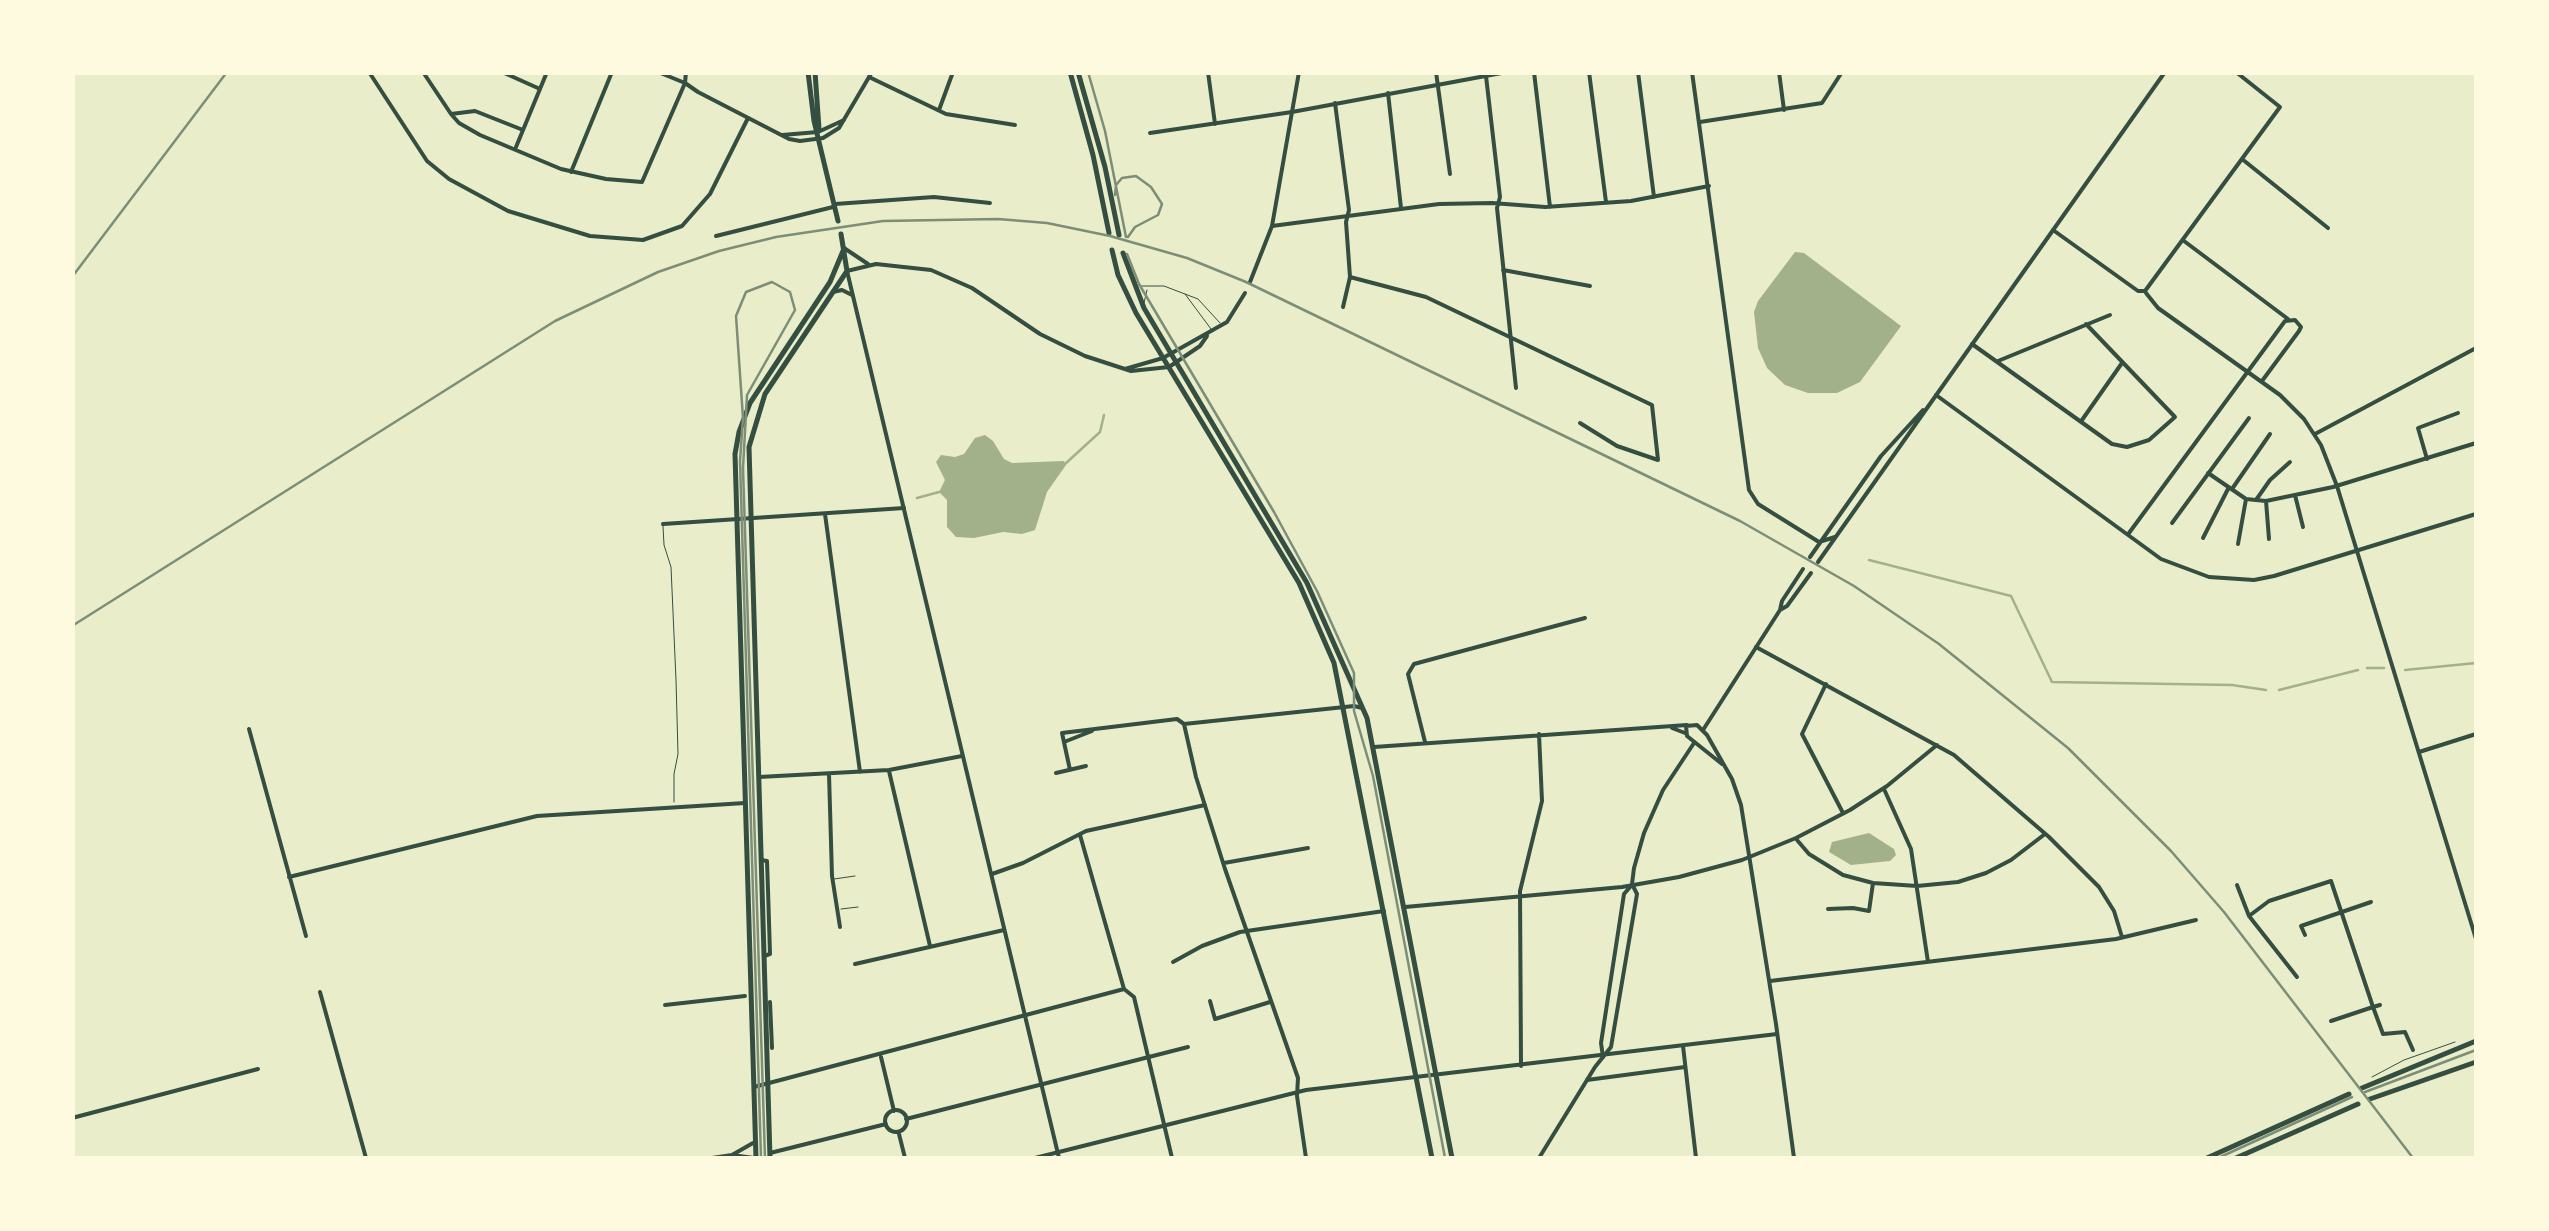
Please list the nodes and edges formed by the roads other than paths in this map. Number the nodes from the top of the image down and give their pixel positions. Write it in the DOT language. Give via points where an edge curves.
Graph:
graph roads {
  1 [pos="369,72"];
  2 [pos="423,72"];
  3 [pos="502,72"];
  4 [pos="547,72"];
  5 [pos="612,72"];
  6 [pos="658,72"];
  7 [pos="686,72"];
  8 [pos="812,72"];
  9 [pos="953,72"];
  10 [pos="1070,72"];
  11 [pos="1078,72"];
  12 [pos="1208,72"];
  13 [pos="1300,72"];
  14 [pos="1436,72"];
  15 [pos="1506,72"];
  16 [pos="1534,72"];
  17 [pos="1590,72"];
  18 [pos="1638,72"];
  19 [pos="1692,72"];
  20 [pos="1779,72"];
  21 [pos="1842,72"];
  22 [pos="2165,72"];
  23 [pos="2236,72"];
  24 [pos="871,75"];
  25 [pos="1486,76"];
  26 [pos="685,83"];
  27 [pos="1439,84"];
  28 [pos="540,88"];
  29 [pos="1388,94"];
  30 [pos="1335,103"];
  31 [pos="939,110"];
  32 [pos="1784,110"];
  33 [pos="1292,112"];
  34 [pos="451,114"];
  35 [pos="748,118"];
  36 [pos="1700,122"];
  37 [pos="1214,124"];
  38 [pos="1014,125"];
  39 [pos="523,130"];
  40 [pos="1150,133"];
  41 [pos="819,136"];
  42 [pos="515,149"];
  43 [pos="2242,159"];
  44 [pos="571,172"];
  45 [pos="1450,174"];
  46 [pos="1709,186"];
  47 [pos="1654,197"];
  48 [pos="990,202"];
  49 [pos="1606,202"];
  50 [pos="1499,204"];
  51 [pos="835,206"];
  52 [pos="1550,207"];
  53 [pos="1402,208"];
  54 [pos="1348,217"];
  55 [pos="838,221"];
  56 [pos="1272,226"];
  57 [pos="2328,228"];
  58 [pos="2054,230"];
  59 [pos="1109,233"];
  60 [pos="841,234"];
  61 [pos="716,236"];
  62 [pos="1119,236"];
  63 [pos="2182,240"];
  64 [pos="844,248"];
  65 [pos="1112,250"];
  66 [pos="1122,253"];
  67 [pos="868,264"];
  68 [pos="1503,270"];
  69 [pos="847,271"];
  70 [pos="1350,277"];
  71 [pos="1250,282"];
  72 [pos="1132,283"];
  73 [pos="1590,286"];
  74 [pos="1149,287"];
  75 [pos="833,292"];
  76 [pos="2145,292"];
  77 [pos="1185,294"];
  78 [pos="1245,294"];
  79 [pos="853,296"];
  80 [pos="1342,306"];
  81 [pos="1144,308"];
  82 [pos="2110,315"];
  83 [pos="2288,319"];
  84 [pos="2086,324"];
  85 [pos="1222,326"];
  86 [pos="1210,334"];
  87 [pos="1510,336"];
  88 [pos="1972,344"];
  89 [pos="2476,348"];
  90 [pos="1172,352"];
  91 [pos="1163,358"];
  92 [pos="1998,361"];
  93 [pos="1178,362"];
  94 [pos="2122,363"];
  95 [pos="1168,367"];
  96 [pos="1125,368"];
  97 [pos="2248,372"];
  98 [pos="2262,381"];
  99 [pos="1516,388"];
  100 [pos="1936,395"];
  101 [pos="1930,404"];
  102 [pos="2458,414"];
  103 [pos="2248,418"];
  104 [pos="2080,421"];
  105 [pos="1580,423"];
  106 [pos="2270,434"];
  107 [pos="2316,434"];
  108 [pos="1898,437"];
  109 [pos="1902,443"];
  110 [pos="2476,444"];
  111 [pos="2427,459"];
  112 [pos="2290,462"];
  113 [pos="2208,473"];
  114 [pos="2337,486"];
  115 [pos="2230,488"];
  116 [pos="2295,494"];
  117 [pos="2246,499"];
  118 [pos="2256,500"];
  119 [pos="2266,501"];
  120 [pos="904,508"];
  121 [pos="825,514"];
  122 [pos="2476,514"];
  123 [pos="750,520"];
  124 [pos="736,521"];
  125 [pos="2172,522"];
  126 [pos="663,524"];
  127 [pos="2303,527"];
  128 [pos="2127,535"];
  129 [pos="1835,537"];
  130 [pos="2203,538"];
  131 [pos="2268,540"];
  132 [pos="1819,542"];
  133 [pos="2238,544"];
  134 [pos="2357,550"];
  135 [pos="1810,557"];
  136 [pos="1803,569"];
  137 [pos="1811,574"];
  138 [pos="1780,610"];
  139 [pos="1585,618"];
  140 [pos="1756,647"];
  141 [pos="1826,684"];
  142 [pos="1344,707"];
  143 [pos="1362,708"];
  144 [pos="1184,724"];
  145 [pos="1687,725"];
  146 [pos="1668,727"];
  147 [pos="249,729"];
  148 [pos="1094,729"];
  149 [pos="1703,730"];
  150 [pos="1685,733"];
  151 [pos="1539,734"];
  152 [pos="2476,734"];
  153 [pos="1064,742"];
  154 [pos="1425,742"];
  155 [pos="1694,742"];
  156 [pos="1710,742"];
  157 [pos="1938,744"];
  158 [pos="1374,747"];
  159 [pos="1704,748"];
  160 [pos="2419,752"];
  161 [pos="962,756"];
  162 [pos="1722,764"];
  163 [pos="1086,766"];
  164 [pos="889,770"];
  165 [pos="1070,770"];
  166 [pos="860,772"];
  167 [pos="830,774"];
  168 [pos="1056,774"];
  169 [pos="758,777"];
  170 [pos="1884,788"];
  171 [pos="745,803"];
  172 [pos="1205,804"];
  173 [pos="674,806"];
  174 [pos="1843,813"];
  175 [pos="1080,834"];
  176 [pos="2045,834"];
  177 [pos="1796,838"];
  178 [pos="1308,848"];
  179 [pos="1750,857"];
  180 [pos="1224,863"];
  181 [pos="991,875"];
  182 [pos="289,876"];
  183 [pos="856,876"];
  184 [pos="832,880"];
  185 [pos="1873,883"];
  186 [pos="1632,884"];
  187 [pos="2237,884"];
  188 [pos="1917,886"];
  189 [pos="1520,896"];
  190 [pos="2371,902"];
  191 [pos="858,906"];
  192 [pos="1406,907"];
  193 [pos="1828,909"];
  194 [pos="836,910"];
  195 [pos="1384,911"];
  196 [pos="2341,913"];
  197 [pos="2249,916"];
  198 [pos="2196,920"];
  199 [pos="840,927"];
  200 [pos="1004,930"];
  201 [pos="1247,932"];
  202 [pos="306,936"];
  203 [pos="2305,936"];
  204 [pos="2122,938"];
  205 [pos="2476,939"];
  206 [pos="930,946"];
  207 [pos="1174,962"];
  208 [pos="1928,962"];
  209 [pos="855,964"];
  210 [pos="2297,976"];
  211 [pos="1770,981"];
  212 [pos="1124,989"];
  213 [pos="320,992"];
  214 [pos="745,996"];
  215 [pos="1210,1001"];
  216 [pos="770,1002"];
  217 [pos="1272,1002"];
  218 [pos="665,1005"];
  219 [pos="2380,1005"];
  220 [pos="2373,1007"];
  221 [pos="1026,1017"];
  222 [pos="2331,1020"];
  223 [pos="1776,1034"];
  224 [pos="2476,1041"];
  225 [pos="2454,1042"];
  226 [pos="1683,1046"];
  227 [pos="1188,1047"];
  228 [pos="772,1048"];
  229 [pos="2413,1050"];
  230 [pos="880,1056"];
  231 [pos="1602,1056"];
  232 [pos="1149,1057"];
  233 [pos="2476,1062"];
  234 [pos="1522,1066"];
  235 [pos="1686,1067"];
  236 [pos="258,1069"];
  237 [pos="1438,1076"];
  238 [pos="2372,1077"];
  239 [pos="1418,1079"];
  240 [pos="1587,1080"];
  241 [pos="1042,1084"];
  242 [pos="768,1085"];
  243 [pos="754,1087"];
  244 [pos="2362,1088"];
  245 [pos="1297,1092"];
  246 [pos="2349,1094"];
  247 [pos="2370,1099"];
  248 [pos="2358,1104"];
  249 [pos="894,1111"];
  250 [pos="72,1118"];
  251 [pos="906,1119"];
  252 [pos="886,1124"];
  253 [pos="1165,1126"];
  254 [pos="899,1132"];
  255 [pos="756,1142"];
  256 [pos="732,1154"];
  257 [pos="770,1156"];
  258 [pos="1059,1156"];
  259 [pos="366,1158"];
  260 [pos="712,1158"];
  261 [pos="755,1158"];
  262 [pos="905,1158"];
  263 [pos="1035,1158"];
  264 [pos="1172,1158"];
  265 [pos="1306,1158"];
  266 [pos="1432,1158"];
  267 [pos="1452,1158"];
  268 [pos="1539,1158"];
  269 [pos="1696,1158"];
  270 [pos="1794,1158"];
  271 [pos="2207,1158"];
  272 [pos="2236,1158"];
  1 -- 35 [label="street" via="427,161 449,179 508,211 590,236 643,240 682,226 710,194"];
  2 -- 34 [label="street"];
  3 -- 28 [label="street"];
  4 -- 28 [label="street"];
  5 -- 44 [label="street"];
  6 -- 26 [label="street"];
  7 -- 26 [label="street"];
  8 -- 41 [label="main road"];
  9 -- 31 [label="street"];
  10 -- 59 [label="main road"];
  11 -- 62 [label="main road"];
  12 -- 37 [label="street"];
  13 -- 33 [label="street"];
  14 -- 27 [label="street"];
  15 -- 25 [label="street"];
  16 -- 52 [label="street"];
  17 -- 49 [label="street"];
  18 -- 47 [label="street"];
  19 -- 36 [label="street"];
  20 -- 32 [label="street"];
  21 -- 32 [label="street" via="1822,104"];
  22 -- 58 [label="street"];
  23 -- 43 [label="street" via="2280,107"];
  24 -- 31 [label="street"];
  24 -- 41 [label="street" via="835,132"];
  25 -- 27 [label="street"];
  25 -- 50 [label="street"];
  26 -- 35 [label="street"];
  26 -- 44 [label="street" via="644,181"];
  27 -- 29 [label="street"];
  27 -- 45 [label="street"];
  28 -- 39 [label="street"];
  29 -- 30 [label="street"];
  29 -- 53 [label="street"];
  30 -- 33 [label="street"];
  30 -- 54 [label="street"];
  31 -- 38 [label="street"];
  32 -- 36 [label="street"];
  33 -- 37 [label="street"];
  33 -- 56 [label="street"];
  34 -- 39 [label="street" via="475,111"];
  34 -- 42 [label="street"];
  35 -- 41 [label="street" via="794,140"];
  36 -- 46 [label="street"];
  37 -- 40 [label="street"];
  39 -- 42 [label="street"];
  41 -- 51 [label="main road"];
  42 -- 44 [label="street"];
  43 -- 57 [label="street"];
  43 -- 63 [label="street"];
  46 -- 47 [label="street"];
  46 -- 132 [label="street" via="1749,493"];
  47 -- 49 [label="street"];
  48 -- 51 [label="street" via="934,197"];
  49 -- 52 [label="street"];
  50 -- 52 [label="street"];
  50 -- 53 [label="street"];
  50 -- 68 [label="street"];
  51 -- 55 [label="main road"];
  51 -- 61 [label="street"];
  53 -- 54 [label="street"];
  54 -- 56 [label="street"];
  54 -- 70 [label="street"];
  56 -- 71 [label="street"];
  58 -- 76 [label="street"];
  58 -- 88 [label="street"];
  60 -- 64 [label="main road"];
  63 -- 76 [label="street"];
  63 -- 83 [label="street"];
  64 -- 67 [label="street"];
  64 -- 69 [label="main road"];
  64 -- 124 [label="main road" via="830,282 745,413 735,454"];
  65 -- 91 [label="main road" via="1125,293"];
  66 -- 72 [label="main road"];
  67 -- 69 [label="street"];
  67 -- 96 [label="street" via="947,276 1049,339"];
  68 -- 73 [label="street"];
  68 -- 87 [label="street"];
  69 -- 75 [label="main road"];
  69 -- 79 [label="street"];
  70 -- 80 [label="street"];
  70 -- 87 [label="street" via="1426,298"];
  72 -- 74 [label="lane"];
  72 -- 81 [label="main road"];
  74 -- 77 [label="lane"];
  74 -- 81 [label="lane"];
  75 -- 79 [label="street"];
  75 -- 123 [label="main road" via="768,389 755,420 748,459"];
  76 -- 97 [label="street"];
  77 -- 85 [label="lane" via="1201,301"];
  77 -- 86 [label="lane"];
  78 -- 85 [label="street"];
  79 -- 120 [label="street"];
  81 -- 90 [label="main road"];
  82 -- 84 [label="street"];
  83 -- 97 [label="street"];
  83 -- 98 [label="street" via="2300,328"];
  84 -- 92 [label="street"];
  84 -- 94 [label="street"];
  85 -- 86 [label="street"];
  86 -- 90 [label="street"];
  86 -- 93 [label="street"];
  87 -- 99 [label="street"];
  87 -- 105 [label="street" via="1652,404 1658,460"];
  88 -- 92 [label="street"];
  88 -- 100 [label="street"];
  89 -- 107 [label="street"];
  90 -- 91 [label="street"];
  90 -- 93 [label="main road"];
  91 -- 95 [label="main road"];
  91 -- 96 [label="street"];
  92 -- 104 [label="street"];
  93 -- 95 [label="street"];
  93 -- 143 [label="main road" via="1307,583"];
  94 -- 104 [label="street"];
  94 -- 104 [label="street" via="2175,417 2149,440 2127,446 2112,444"];
  95 -- 96 [label="street"];
  95 -- 142 [label="main road" via="1313,610"];
  97 -- 98 [label="street"];
  97 -- 128 [label="street"];
  98 -- 107 [label="street"];
  100 -- 101 [label="street"];
  100 -- 128 [label="street"];
  101 -- 108 [label="street"];
  101 -- 109 [label="street"];
  102 -- 111 [label="street" via="2418,428"];
  103 -- 113 [label="street"];
  106 -- 115 [label="street"];
  107 -- 114 [label="street"];
  108 -- 109 [label="street"];
  108 -- 132 [label="street"];
  109 -- 129 [label="street"];
  110 -- 111 [label="street"];
  111 -- 114 [label="street"];
  112 -- 118 [label="street"];
  113 -- 115 [label="street"];
  113 -- 125 [label="street"];
  114 -- 116 [label="street"];
  114 -- 134 [label="street"];
  115 -- 117 [label="street"];
  115 -- 130 [label="street"];
  116 -- 119 [label="street"];
  116 -- 127 [label="street"];
  117 -- 118 [label="street"];
  117 -- 133 [label="street"];
  118 -- 119 [label="street"];
  119 -- 131 [label="street"];
  120 -- 121 [label="street"];
  120 -- 161 [label="street"];
  121 -- 123 [label="street"];
  121 -- 166 [label="street"];
  122 -- 134 [label="street"];
  123 -- 124 [label="street"];
  123 -- 169 [label="main road"];
  124 -- 126 [label="street"];
  124 -- 171 [label="main road"];
  126 -- 173 [label="lane" via="676,680"];
  128 -- 134 [label="street" via="2161,559 2227,579 2274,576"];
  129 -- 132 [label="street"];
  129 -- 132 [label="street" via="1819,561"];
  132 -- 135 [label="street"];
  134 -- 160 [label="street"];
  136 -- 138 [label="street"];
  137 -- 138 [label="street"];
  138 -- 140 [label="street"];
  139 -- 154 [label="street" via="1415,663 1408,674"];
  140 -- 141 [label="street"];
  140 -- 149 [label="street"];
  141 -- 157 [label="street"];
  141 -- 174 [label="street" via="1802,734"];
  142 -- 143 [label="street"];
  142 -- 144 [label="street"];
  142 -- 195 [label="main road"];
  143 -- 158 [label="main road"];
  144 -- 148 [label="street" via="1176,719"];
  144 -- 172 [label="street"];
  145 -- 146 [label="street"];
  145 -- 149 [label="street"];
  145 -- 150 [label="street"];
  146 -- 150 [label="street"];
  146 -- 151 [label="street"];
  147 -- 182 [label="street"];
  148 -- 153 [label="street"];
  148 -- 153 [label="street" via="1062,733"];
  149 -- 156 [label="street"];
  150 -- 155 [label="street"];
  151 -- 154 [label="street"];
  151 -- 189 [label="street" via="1542,802"];
  152 -- 160 [label="street"];
  153 -- 165 [label="street"];
  154 -- 158 [label="street"];
  155 -- 159 [label="street"];
  155 -- 186 [label="street" via="1644,831"];
  156 -- 159 [label="street"];
  156 -- 162 [label="street"];
  157 -- 170 [label="street"];
  157 -- 176 [label="street"];
  158 -- 192 [label="main road"];
  159 -- 162 [label="street"];
  160 -- 205 [label="street"];
  161 -- 164 [label="street"];
  161 -- 181 [label="street"];
  162 -- 179 [label="street" via="1737,791"];
  163 -- 165 [label="street"];
  164 -- 166 [label="street"];
  164 -- 206 [label="street"];
  165 -- 168 [label="street"];
  166 -- 167 [label="street"];
  167 -- 169 [label="street"];
  167 -- 184 [label="street"];
  169 -- 242 [label="main road"];
  170 -- 174 [label="street"];
  170 -- 188 [label="street" via="1907,836"];
  171 -- 173 [label="street"];
  171 -- 243 [label="main road"];
  172 -- 175 [label="street"];
  172 -- 180 [label="street"];
  173 -- 182 [label="street" via="537,816"];
  174 -- 177 [label="street"];
  175 -- 181 [label="street"];
  175 -- 212 [label="street"];
  176 -- 188 [label="street" via="1986,872"];
  176 -- 204 [label="street" via="2106,898"];
  177 -- 179 [label="street"];
  177 -- 185 [label="street" via="1832,870"];
  178 -- 180 [label="street"];
  179 -- 186 [label="street"];
  179 -- 211 [label="street"];
  180 -- 201 [label="street"];
  181 -- 200 [label="street"];
  182 -- 202 [label="street"];
  183 -- 184 [label="lane"];
  184 -- 194 [label="street"];
  185 -- 188 [label="street"];
  185 -- 193 [label="street" via="1868,911"];
  186 -- 189 [label="street"];
  186 -- 231 [label="street" via="1624,894"];
  186 -- 231 [label="street" via="1637,894 1612,1047"];
  187 -- 197 [label="street"];
  188 -- 208 [label="street"];
  189 -- 192 [label="street"];
  189 -- 234 [label="street"];
  190 -- 196 [label="street"];
  191 -- 194 [label="lane"];
  192 -- 237 [label="main road"];
  194 -- 199 [label="street"];
  195 -- 201 [label="street"];
  195 -- 239 [label="main road"];
  196 -- 197 [label="street" via="2331,881 2273,900"];
  196 -- 203 [label="street" via="2301,926"];
  196 -- 220 [label="street"];
  197 -- 210 [label="street"];
  198 -- 204 [label="street"];
  200 -- 206 [label="street"];
  200 -- 221 [label="street"];
  201 -- 207 [label="street"];
  201 -- 217 [label="street"];
  204 -- 208 [label="street"];
  206 -- 209 [label="street"];
  208 -- 211 [label="street"];
  211 -- 223 [label="street"];
  212 -- 221 [label="street"];
  212 -- 232 [label="street" via="1134,997"];
  213 -- 259 [label="street"];
  214 -- 218 [label="street"];
  215 -- 217 [label="street" via="1215,1018"];
  216 -- 228 [label="street"];
  217 -- 245 [label="street"];
  219 -- 220 [label="street"];
  220 -- 222 [label="street"];
  220 -- 229 [label="street" via="2382,1034 2405,1032"];
  221 -- 230 [label="street"];
  221 -- 241 [label="street"];
  223 -- 226 [label="street"];
  223 -- 270 [label="street"];
  224 -- 244 [label="main road"];
  225 -- 238 [label="lane"];
  226 -- 231 [label="street"];
  226 -- 235 [label="street"];
  227 -- 232 [label="street"];
  230 -- 242 [label="street"];
  230 -- 249 [label="street"];
  231 -- 234 [label="street"];
  231 -- 240 [label="street"];
  232 -- 241 [label="street"];
  232 -- 253 [label="street"];
  233 -- 247 [label="main road"];
  234 -- 237 [label="street"];
  235 -- 240 [label="street"];
  235 -- 269 [label="street"];
  236 -- 250 [label="street"];
  237 -- 239 [label="street"];
  237 -- 267 [label="main road"];
  239 -- 245 [label="street"];
  239 -- 266 [label="main road"];
  240 -- 268 [label="street"];
  241 -- 251 [label="street"];
  241 -- 258 [label="street"];
  242 -- 243 [label="street"];
  242 -- 257 [label="main road"];
  243 -- 255 [label="main road"];
  245 -- 253 [label="street"];
  245 -- 265 [label="street"];
  246 -- 271 [label="main road"];
  248 -- 272 [label="main road"];
  249 -- 251 [label="street"];
  249 -- 252 [label="street"];
  251 -- 254 [label="street"];
  252 -- 254 [label="street"];
  252 -- 257 [label="street"];
  253 -- 258 [label="street"];
  253 -- 264 [label="street"];
  254 -- 262 [label="street"];
  255 -- 256 [label="street"];
  255 -- 261 [label="main road"];
  256 -- 260 [label="street"];
  256 -- 261 [label="street"];
  258 -- 263 [label="street"];
}
